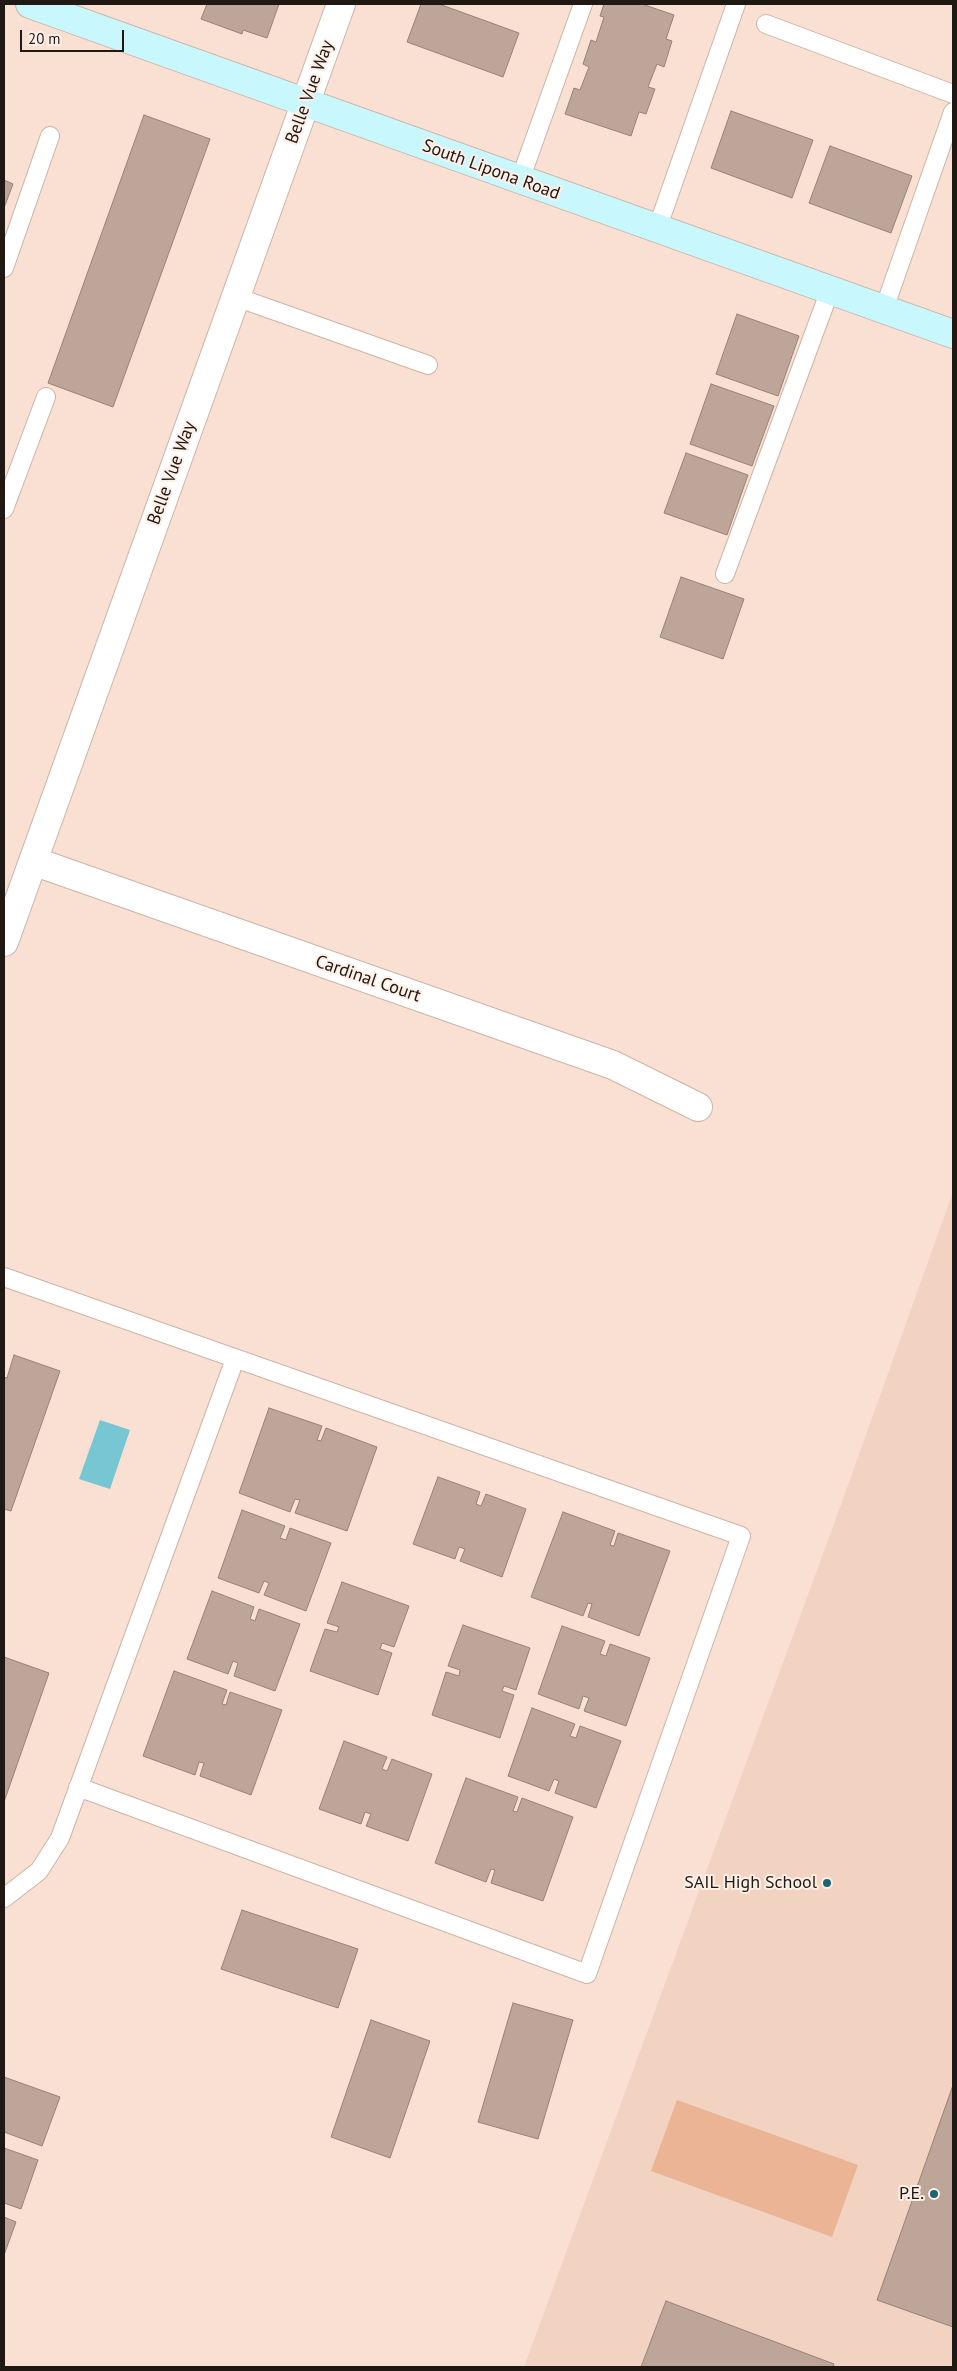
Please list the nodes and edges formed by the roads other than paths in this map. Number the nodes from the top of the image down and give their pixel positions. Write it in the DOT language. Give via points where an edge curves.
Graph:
graph roads {
  1 [pos="342,4"];
  2 [pos="583,4"];
  3 [pos="736,4"];
  4 [pos="46,6"];
  5 [pos="766,24"];
  6 [pos="953,94"];
  7 [pos="306,104"];
  8 [pos="953,112"];
  9 [pos="50,136"];
  10 [pos="520,180"];
  11 [pos="657,229"];
  12 [pos="4,268"];
  13 [pos="830,290"];
  14 [pos="236,297"];
  15 [pos="884,309"];
  16 [pos="953,334"];
  17 [pos="428,365"];
  18 [pos="46,397"];
  19 [pos="4,510"];
  20 [pos="725,574"];
  21 [pos="33,861"];
  22 [pos="4,942"];
  23 [pos="698,1107"];
  24 [pos="4,1277"];
  25 [pos="235,1359"];
  26 [pos="78,1787"];
  27 [pos="4,1898"];
  1 -- 7 [label="street, Belle Vue Way"];
  2 -- 10 [label="lane"];
  3 -- 11 [label="lane"];
  4 -- 7 [label="street, South Lipona Road"];
  5 -- 6 [label="lane"];
  7 -- 10 [label="street, South Lipona Road"];
  7 -- 14 [label="street, Belle Vue Way"];
  8 -- 15 [label="lane"];
  9 -- 12 [label="lane"];
  10 -- 11 [label="street, South Lipona Road"];
  11 -- 13 [label="street, South Lipona Road"];
  13 -- 15 [label="street, South Lipona Road"];
  13 -- 20 [label="lane"];
  14 -- 17 [label="lane"];
  14 -- 21 [label="street, Belle Vue Way"];
  15 -- 16 [label="street, South Lipona Road"];
  18 -- 19 [label="lane"];
  21 -- 22 [label="street, Belle Vue Way"];
  21 -- 23 [label="street, Cardinal Court" via="613,1065"];
  24 -- 25 [label="lane"];
  25 -- 26 [label="lane"];
  25 -- 26 [label="lane" via="741,1536 587,1974"];
  26 -- 27 [label="lane" via="60,1838 39,1871"];
}
